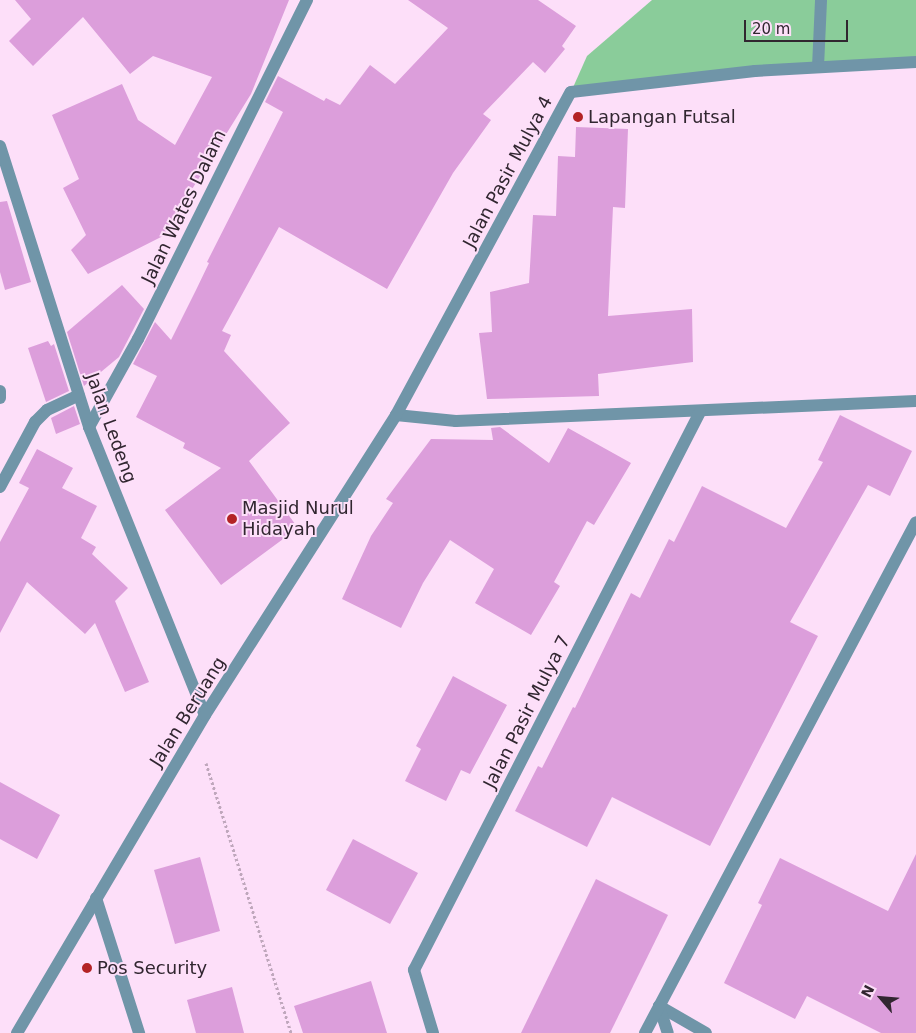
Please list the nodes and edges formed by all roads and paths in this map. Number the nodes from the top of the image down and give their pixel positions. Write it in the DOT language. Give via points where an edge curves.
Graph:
graph roads {
  1 [pos="307,0"];
  2 [pos="821,0"];
  3 [pos="916,62"];
  4 [pos="818,67"];
  5 [pos="0,146"];
  6 [pos="0,391"];
  7 [pos="79,394"];
  8 [pos="0,398"];
  9 [pos="916,402"];
  10 [pos="700,412"];
  11 [pos="396,415"];
  12 [pos="89,427"];
  13 [pos="0,487"];
  14 [pos="916,522"];
  15 [pos="205,715"];
  16 [pos="196,731"];
  17 [pos="96,898"];
  18 [pos="659,1006"];
  19 [pos="16,1033"];
  20 [pos="139,1033"];
  21 [pos="291,1033"];
  22 [pos="433,1033"];
  23 [pos="645,1033"];
  24 [pos="668,1033"];
  25 [pos="706,1033"];
  1 -- 12 [label="street, Jalan Wates Dalam" via="138,339"];
  2 -- 4 [label="street"];
  3 -- 4 [label="street, Jalan Pasir Mulya 4"];
  4 -- 11 [label="street, Jalan Pasir Mulya 4" via="571,92"];
  5 -- 7 [label="street, Jalan Ledeng"];
  6 -- 8 [label="street"];
  7 -- 12 [label="street, Jalan Ledeng"];
  7 -- 13 [label="street" via="47,410 36,422"];
  9 -- 10 [label="street"];
  10 -- 11 [label="street" via="456,421"];
  10 -- 22 [label="street, Jalan Pasir Mulya 7" via="414,970"];
  11 -- 15 [label="street, Jalan Beruang"];
  12 -- 15 [label="street, Jalan Ledeng"];
  14 -- 18 [label="street"];
  15 -- 16 [label="street, Jalan Beruang"];
  16 -- 17 [label="street, Jalan Beruang"];
  16 -- 21 [label="path"];
  17 -- 19 [label="street, Jalan Beruang"];
  17 -- 20 [label="street"];
  18 -- 23 [label="street"];
  18 -- 24 [label="street"];
  18 -- 25 [label="street"];
}
